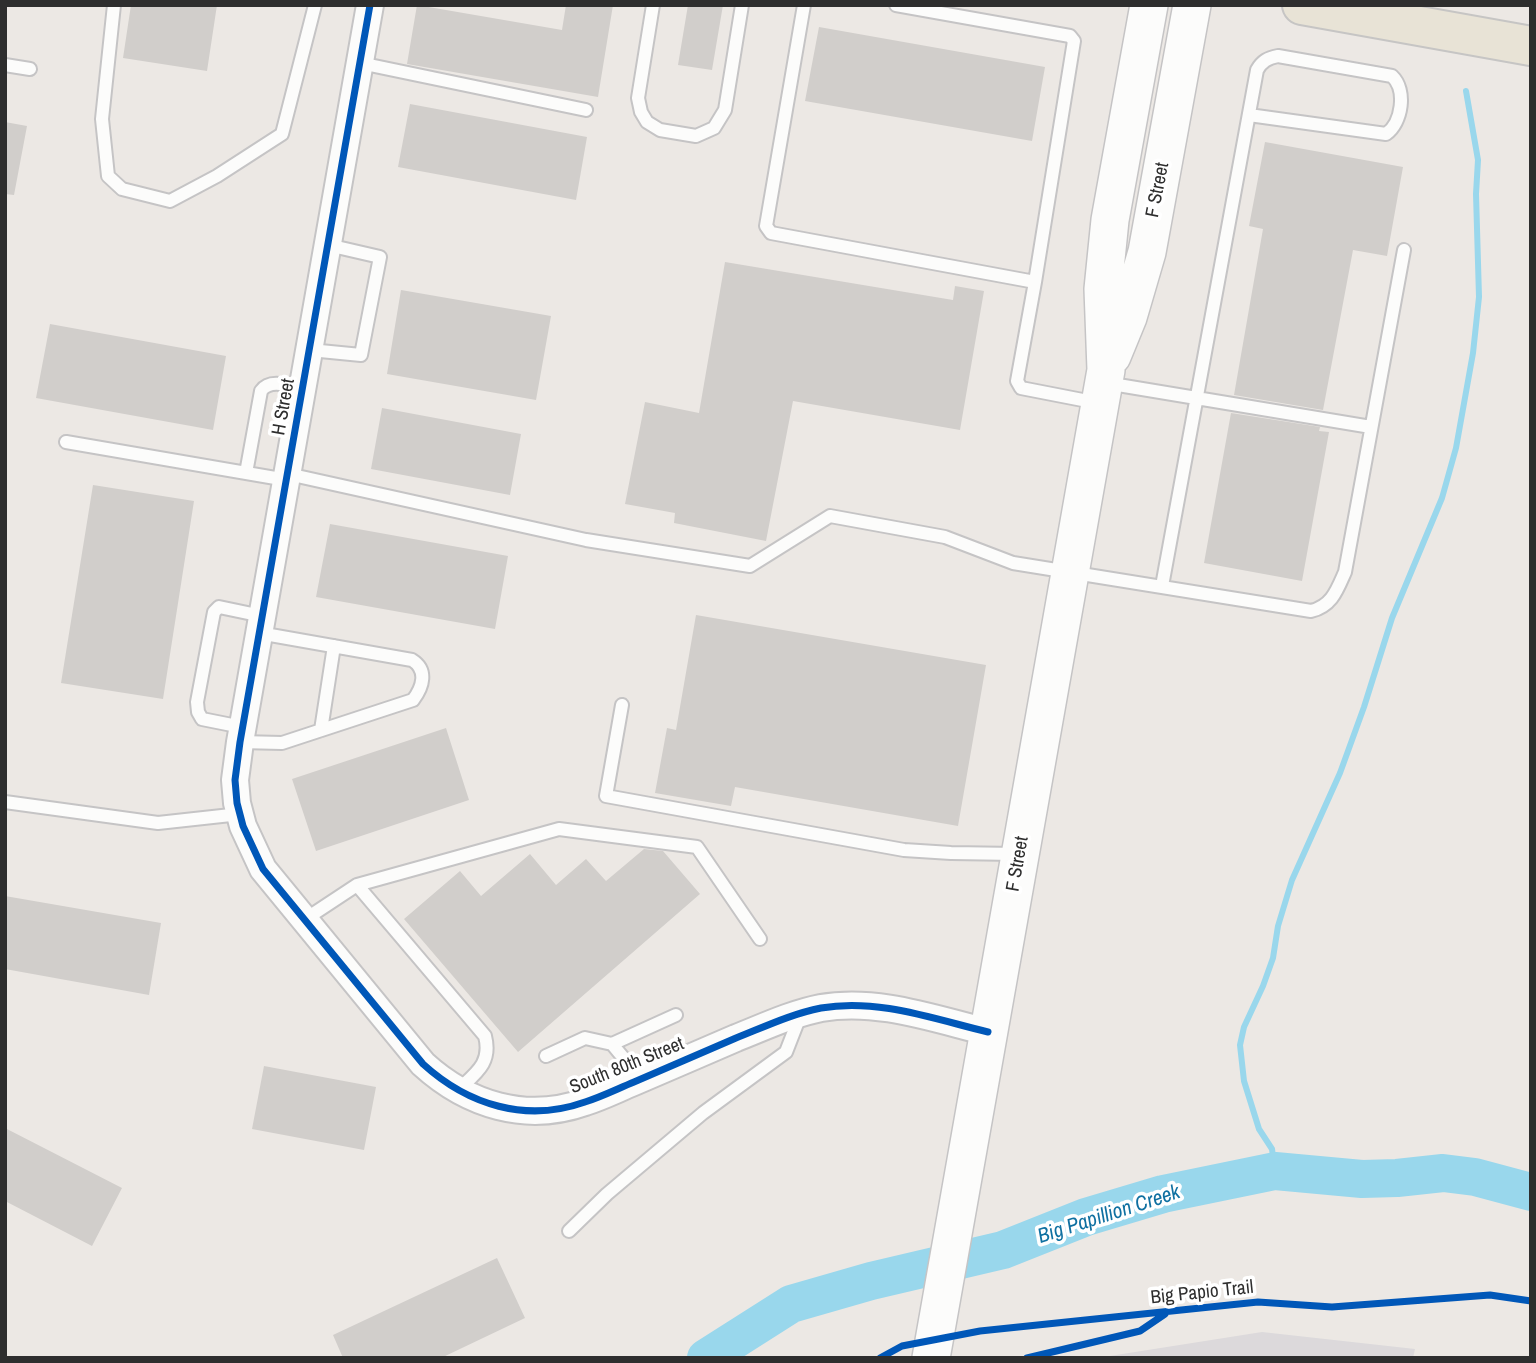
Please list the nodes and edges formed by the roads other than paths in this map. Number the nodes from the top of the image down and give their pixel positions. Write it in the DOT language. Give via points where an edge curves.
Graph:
graph roads {
  1 [pos="114,5"];
  2 [pos="315,5"];
  3 [pos="370,5"];
  4 [pos="653,5"];
  5 [pos="742,5"];
  6 [pos="804,5"];
  7 [pos="896,5"];
  8 [pos="1149,5"];
  9 [pos="1192,5"];
  10 [pos="1302,5"];
  11 [pos="1531,46"];
  12 [pos="360,63"];
  13 [pos="5,65"];
  14 [pos="30,69"];
  15 [pos="586,110"];
  16 [pos="1249,115"];
  17 [pos="328,245"];
  18 [pos="1404,250"];
  19 [pos="1035,282"];
  20 [pos="310,350"];
  21 [pos="1103,385"];
  22 [pos="303,389"];
  23 [pos="1198,397"];
  24 [pos="1371,427"];
  25 [pos="66,442"];
  26 [pos="246,473"];
  27 [pos="288,477"];
  28 [pos="1070,573"];
  29 [pos="1162,586"];
  30 [pos="260,624"];
  31 [pos="334,646"];
  32 [pos="622,705"];
  33 [pos="321,730"];
  34 [pos="241,735"];
  35 [pos="5,802"];
  36 [pos="240,814"];
  37 [pos="1020,854"];
  38 [pos="357,885"];
  39 [pos="304,920"];
  40 [pos="760,939"];
  41 [pos="802,1012"];
  42 [pos="676,1015"];
  43 [pos="988,1032"];
  44 [pos="612,1044"];
  45 [pos="546,1056"];
  46 [pos="640,1079"];
  47 [pos="458,1090"];
  48 [pos="569,1231"];
  49 [pos="931,1358"];
  1 -- 2 [label="lane" via="102,120 108,176 122,189 170,201 282,134"];
  3 -- 12 [label="street, H Street"];
  4 -- 5 [label="lane" via="638,97 641,112 660,130 696,136 715,128 725,110"];
  6 -- 19 [label="lane" via="765,226 771,233"];
  7 -- 19 [label="lane" via="1070,36 1074,41"];
  8 -- 21 [label="street, F Street" via="1110,220 1103,289"];
  9 -- 21 [label="street, F Street" via="1147,252"];
  10 -- 11 [label="main road"];
  12 -- 15 [label="lane"];
  12 -- 17 [label="street, H Street"];
  13 -- 14 [label="lane"];
  16 -- 16 [label="lane" via="1257,70 1261,63 1278,56 1383,74 1396,81 1402,93 1396,123 1386,134"];
  16 -- 23 [label="lane"];
  17 -- 20 [label="street, H Street"];
  17 -- 20 [label="lane" via="380,257 361,355"];
  18 -- 24 [label="lane"];
  19 -- 21 [label="lane" via="1017,381 1021,388"];
  20 -- 22 [label="street, H Street"];
  21 -- 23 [label="lane"];
  21 -- 28 [label="street, F Street"];
  22 -- 26 [label="lane" via="270,383 261,391"];
  22 -- 27 [label="street, H Street"];
  23 -- 24 [label="lane"];
  23 -- 29 [label="lane"];
  24 -- 29 [label="lane" via="1345,572 1328,604 1311,611"];
  25 -- 26 [label="lane"];
  26 -- 27 [label="lane"];
  27 -- 28 [label="lane" via="586,540 750,566 830,516 945,537 1013,563"];
  27 -- 30 [label="street, H Street"];
  28 -- 29 [label="lane"];
  28 -- 37 [label="street, F Street"];
  30 -- 31 [label="lane"];
  30 -- 34 [label="street, H Street"];
  30 -- 34 [label="lane" via="219,607 214,612 197,702 202,719"];
  31 -- 33 [label="lane"];
  31 -- 33 [label="lane" via="412,660 420,665 421,690 413,700"];
  32 -- 37 [label="lane" via="606,796 904,850"];
  33 -- 34 [label="lane" via="282,743"];
  34 -- 36 [label="street, H Street" via="235,780"];
  35 -- 36 [label="lane" via="158,823"];
  36 -- 39 [label="street, South 80th Street" via="263,869"];
  37 -- 43 [label="street, F Street"];
  38 -- 39 [label="lane"];
  38 -- 40 [label="lane" via="559,829 697,848"];
  38 -- 47 [label="lane" via="485,1036 488,1049 481,1068"];
  39 -- 47 [label="street, South 80th Street" via="423,1064"];
  41 -- 43 [label="street, South 80th Street" via="855,1005 886,1007"];
  41 -- 46 [label="street, South 80th Street"];
  41 -- 48 [label="lane" via="786,1052 703,1113"];
  42 -- 44 [label="lane"];
  43 -- 49 [label="street, F Street"];
  44 -- 45 [label="lane" via="585,1038"];
  44 -- 46 [label="lane"];
  46 -- 47 [label="street, South 80th Street" via="584,1102 538,1112 500,1108"];
}
